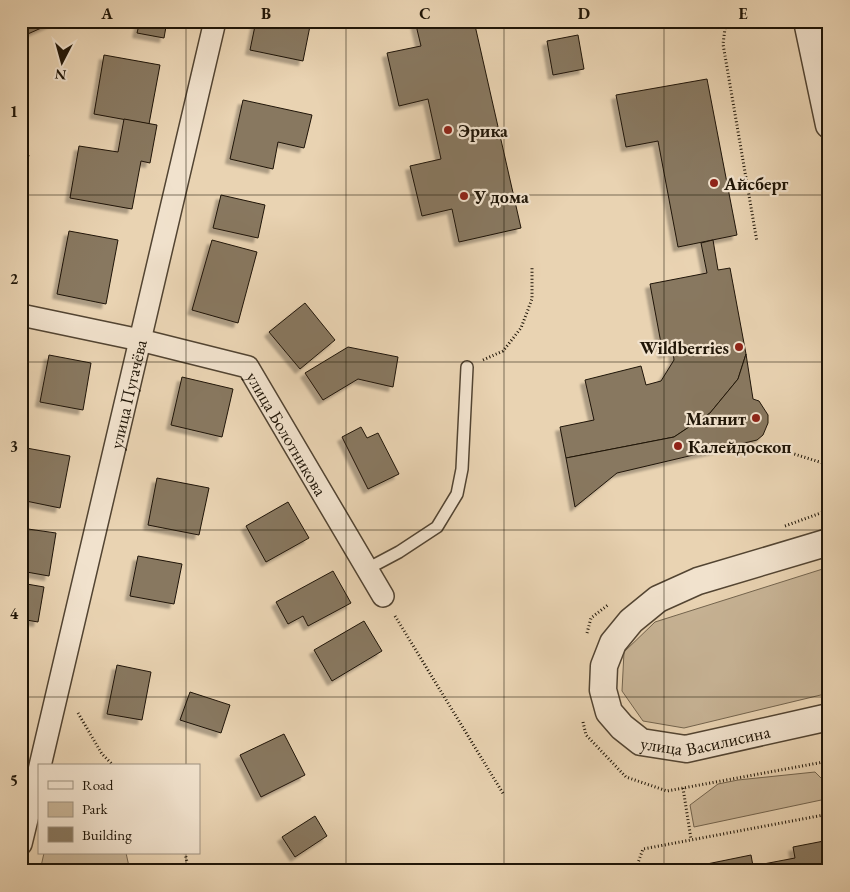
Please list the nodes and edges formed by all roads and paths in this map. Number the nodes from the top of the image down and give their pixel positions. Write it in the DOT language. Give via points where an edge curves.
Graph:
graph roads {
  1 [pos="215,21"];
  2 [pos="726,21"];
  3 [pos="807,21"];
  4 [pos="829,125"];
  5 [pos="757,242"];
  6 [pos="532,267"];
  7 [pos="21,315"];
  8 [pos="140,340"];
  9 [pos="467,367"];
  10 [pos="791,453"];
  11 [pos="829,465"];
  12 [pos="829,510"];
  13 [pos="783,526"];
  14 [pos="829,542"];
  15 [pos="367,569"];
  16 [pos="383,596"];
  17 [pos="614,600"];
  18 [pos="586,636"];
  19 [pos="74,706"];
  20 [pos="583,716"];
  21 [pos="829,717"];
  22 [pos="829,761"];
  23 [pos="40,764"];
  24 [pos="112,764"];
  25 [pos="38,774"];
  26 [pos="683,788"];
  27 [pos="504,795"];
  28 [pos="829,814"];
  29 [pos="692,839"];
  30 [pos="21,844"];
  31 [pos="186,854"];
  32 [pos="75,866"];
  33 [pos="76,871"];
  34 [pos="189,871"];
  35 [pos="635,871"];
  1 -- 8 [label="street, улица Пугачёва"];
  2 -- 5 [label="path" via="723,44"];
  3 -- 4 [label="street"];
  6 -- 9 [label="path" via="532,299 521,328 503,351"];
  7 -- 8 [label="street, улица Болотникова"];
  8 -- 15 [label="street, улица Болотникова" via="248,367"];
  8 -- 23 [label="street, улица Пугачёва"];
  9 -- 15 [label="lane" via="462,469 457,494 437,527"];
  10 -- 11 [label="path"];
  12 -- 13 [label="path"];
  14 -- 21 [label="street, улица Василисина" via="698,581 658,599 631,621 613,643 604,666 603,690 609,712 641,742 686,749"];
  15 -- 16 [label="street, улица Болотникова"];
  16 -- 27 [label="path"];
  17 -- 18 [label="path" via="591,618"];
  19 -- 24 [label="path" via="102,754"];
  20 -- 26 [label="path" via="586,735 626,777 667,791"];
  22 -- 26 [label="path"];
  25 -- 30 [label="street"];
  26 -- 29 [label="path"];
  28 -- 29 [label="path"];
  29 -- 35 [label="path" via="643,849"];
  31 -- 34 [label="path"];
  32 -- 33 [label="path"];
}
